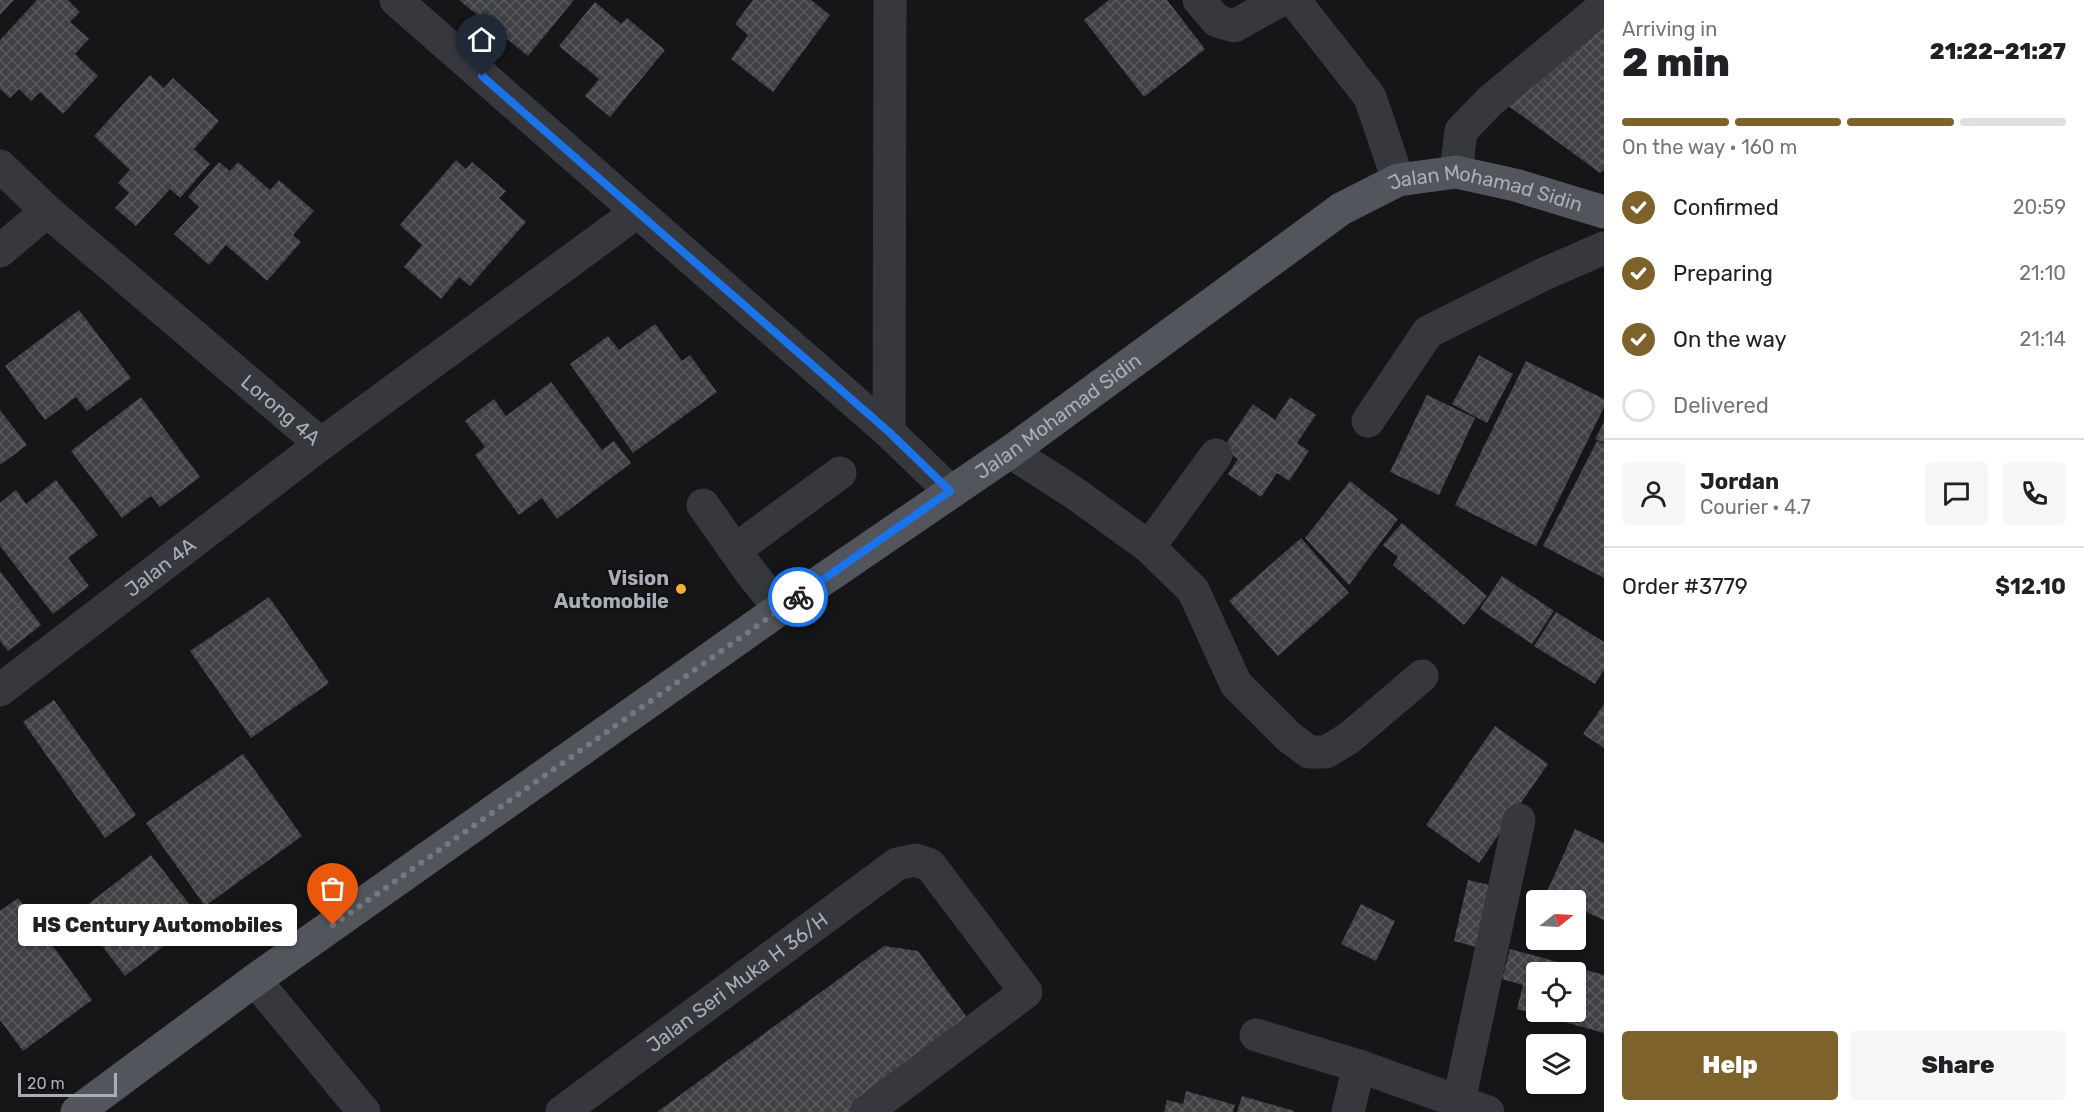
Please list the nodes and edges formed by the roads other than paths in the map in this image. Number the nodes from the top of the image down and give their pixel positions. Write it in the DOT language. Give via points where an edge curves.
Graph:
graph roads {
  1 [pos="396,0"];
  2 [pos="890,0"];
  3 [pos="1200,0"];
  4 [pos="1281,0"];
  5 [pos="1294,0"];
  6 [pos="1604,6"];
  7 [pos="0,165"];
  8 [pos="1456,172"];
  9 [pos="1398,180"];
  10 [pos="47,211"];
  11 [pos="637,212"];
  12 [pos="1604,212"];
  13 [pos="1604,248"];
  14 [pos="0,251"];
  15 [pos="1368,421"];
  16 [pos="889,432"];
  17 [pos="321,444"];
  18 [pos="1010,452"];
  19 [pos="1216,455"];
  20 [pos="840,473"];
  21 [pos="950,491"];
  22 [pos="704,505"];
  23 [pos="1149,547"];
  24 [pos="735,550"];
  25 [pos="780,609"];
  26 [pos="1422,676"];
  27 [pos="0,690"];
  28 [pos="1519,820"];
  29 [pos="255,980"];
  30 [pos="1256,1035"];
  31 [pos="1359,1066"];
  32 [pos="1474,1107"];
  33 [pos="77,1112"];
  34 [pos="364,1112"];
  35 [pos="562,1112"];
  36 [pos="866,1112"];
  37 [pos="1348,1112"];
  1 -- 11 [label="street"];
  2 -- 16 [label="street"];
  3 -- 4 [label="street" via="1217,21 1234,27"];
  5 -- 9 [label="street" via="1370,97"];
  6 -- 8 [label="street" via="1461,131"];
  7 -- 10 [label="street, Lorong 4A"];
  8 -- 9 [label="main road, Jalan Mohamad Sidin"];
  8 -- 12 [label="main road, Jalan Mohamad Sidin"];
  9 -- 18 [label="main road, Jalan Mohamad Sidin" via="1341,209"];
  10 -- 14 [label="street"];
  10 -- 17 [label="street, Lorong 4A"];
  11 -- 16 [label="street"];
  11 -- 17 [label="street, Lorong 4A"];
  13 -- 15 [label="street" via="1428,332"];
  16 -- 21 [label="street"];
  17 -- 27 [label="street, Jalan 4A"];
  18 -- 21 [label="main road, Jalan Mohamad Sidin"];
  18 -- 23 [label="street"];
  19 -- 23 [label="street"];
  20 -- 24 [label="street"];
  21 -- 25 [label="main road, Jalan Mohamad Sidin"];
  22 -- 24 [label="street"];
  23 -- 26 [label="street" via="1193,590 1236,684 1309,752 1326,753 1349,738"];
  24 -- 25 [label="street"];
  25 -- 29 [label="main road, Jalan Mohamad Sidin"];
  28 -- 32 [label="street"];
  29 -- 33 [label="main road, Jalan Mohamad Sidin"];
  29 -- 34 [label="street"];
  30 -- 31 [label="street"];
  31 -- 32 [label="street"];
  31 -- 37 [label="street"];
  35 -- 36 [label="street, Jalan Seri Muka H 36/H" via="897,864 915,860 930,865 1026,992"];
}
